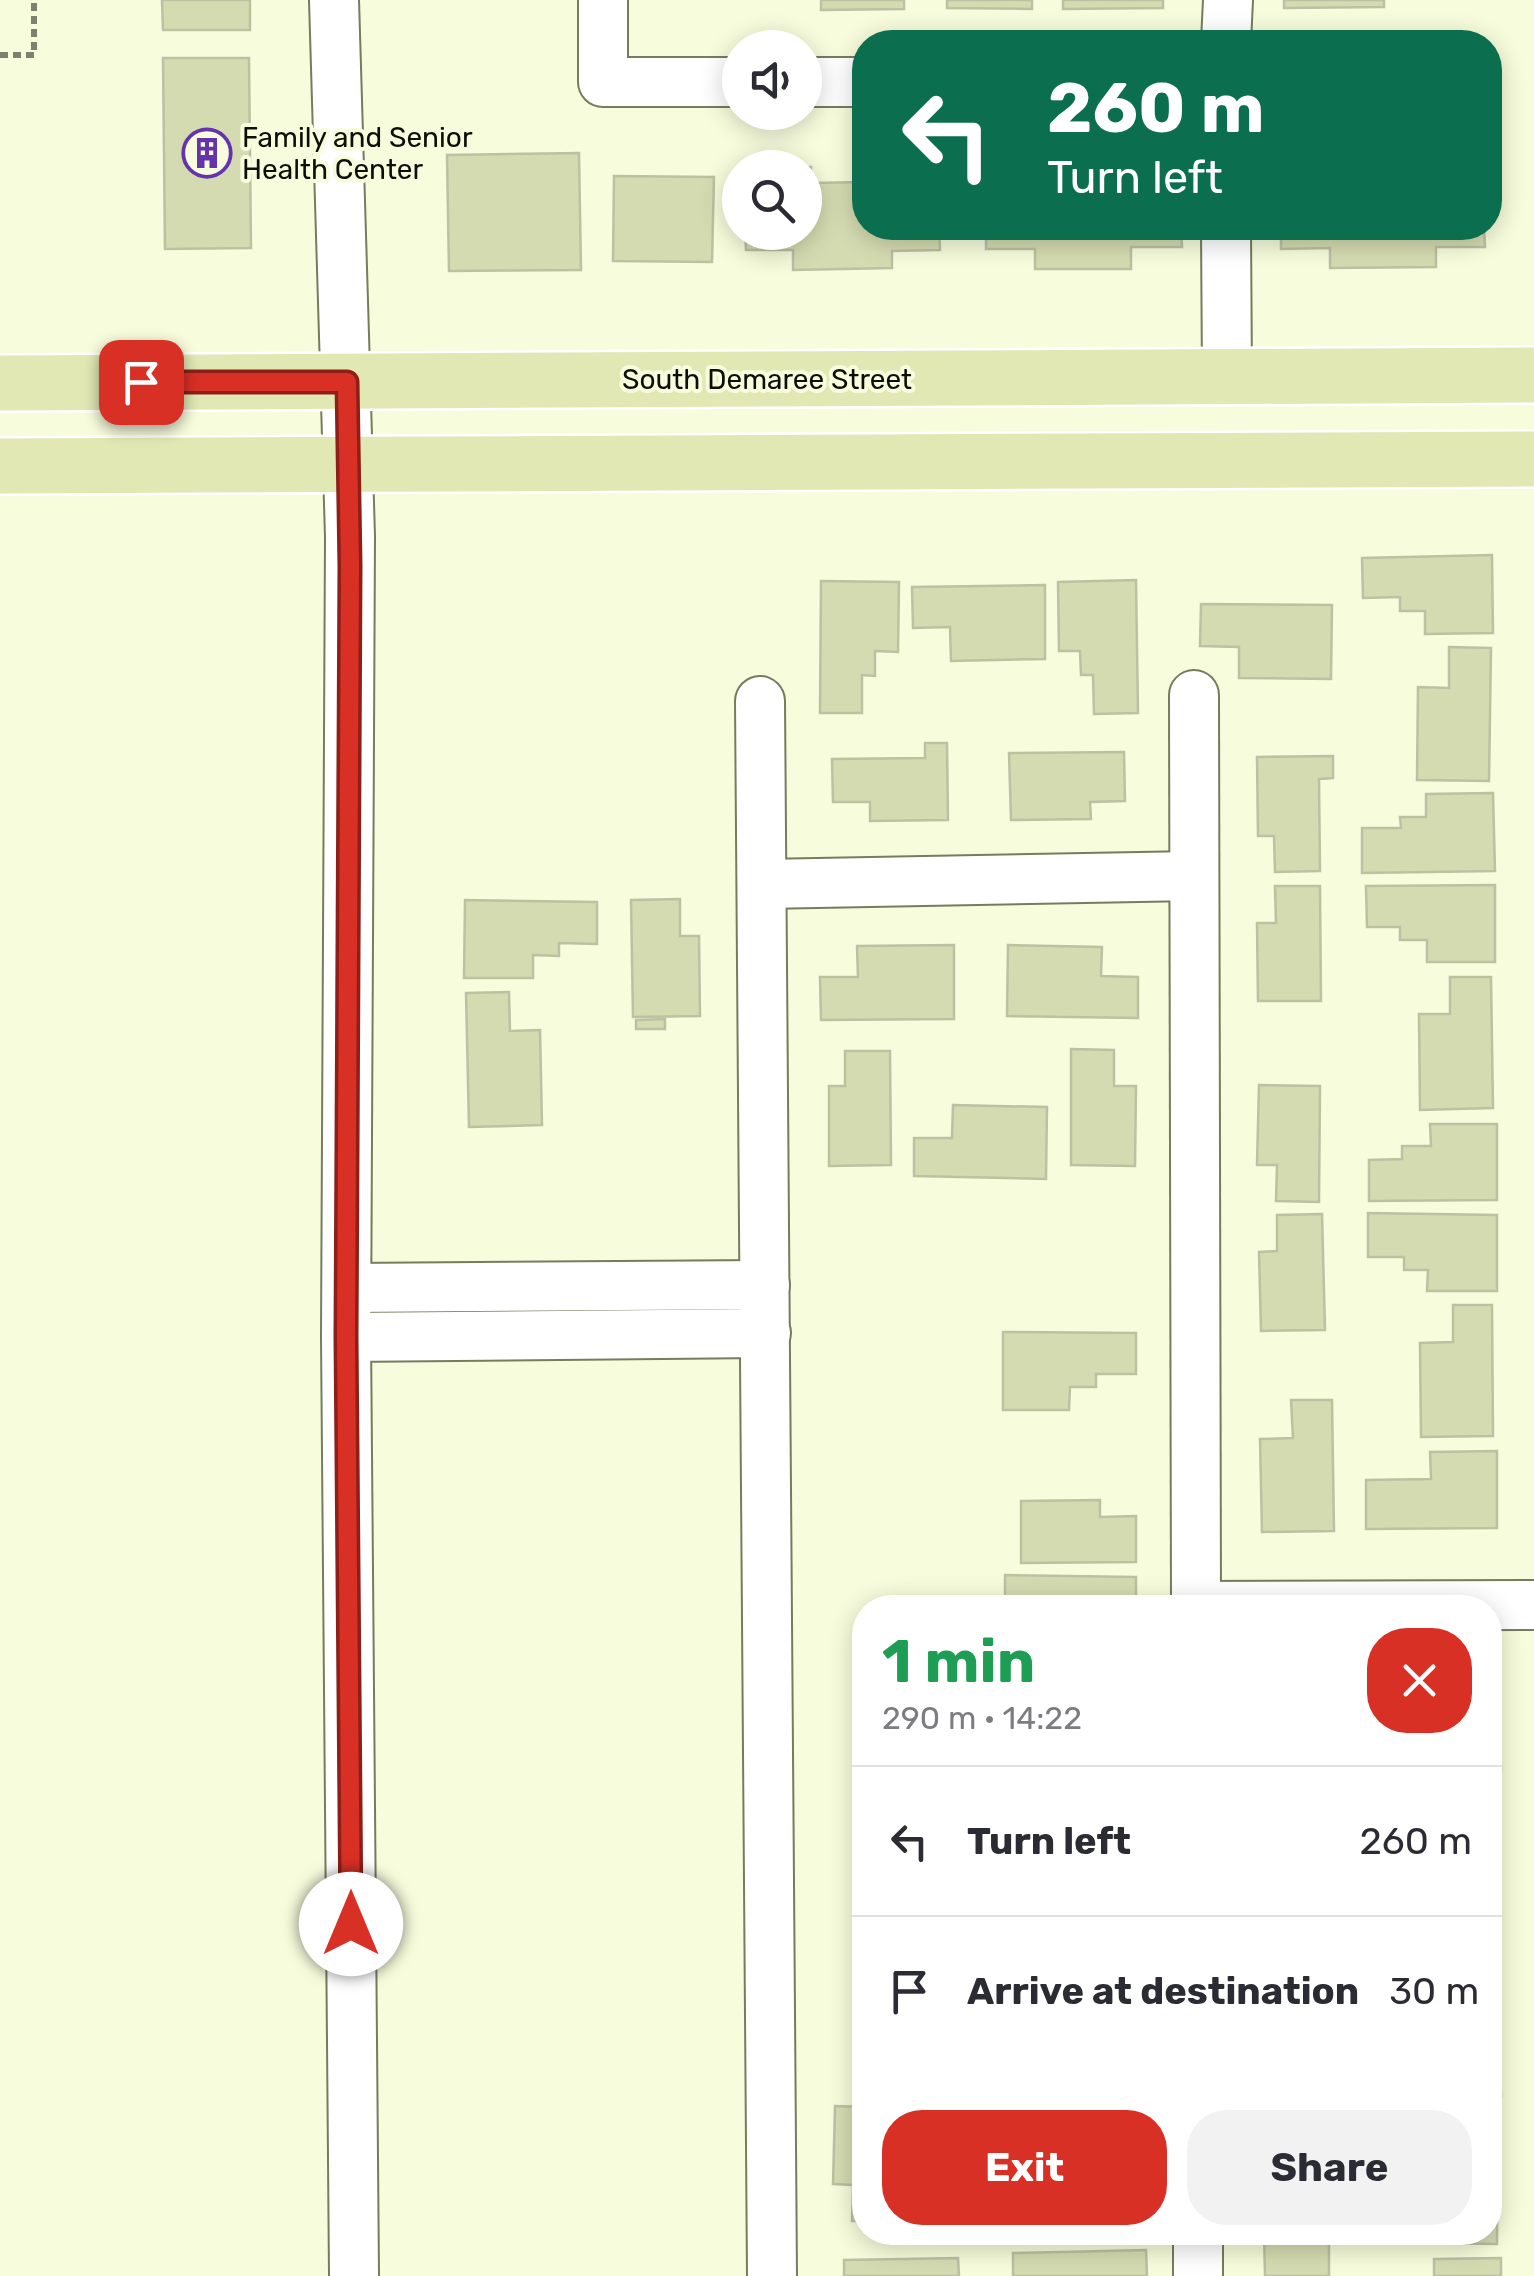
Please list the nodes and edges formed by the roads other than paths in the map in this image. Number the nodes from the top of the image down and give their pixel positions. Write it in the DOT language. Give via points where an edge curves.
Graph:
graph roads {
  1 [pos="334,0"];
  2 [pos="603,0"];
  3 [pos="1228,0"];
  4 [pos="1227,30"];
  5 [pos="722,82"];
  6 [pos="822,82"];
  7 [pos="852,82"];
  8 [pos="1226,240"];
  9 [pos="1534,375"];
  10 [pos="1227,377"];
  11 [pos="347,382"];
  12 [pos="0,383"];
  13 [pos="1534,459"];
  14 [pos="350,464"];
  15 [pos="0,466"];
  16 [pos="1194,695"];
  17 [pos="760,701"];
  18 [pos="1194,876"];
  19 [pos="763,884"];
  20 [pos="765,1285"];
  21 [pos="348,1288"];
  22 [pos="766,1333"];
  23 [pos="346,1337"];
  24 [pos="1196,1595"];
  25 [pos="1502,1605"];
  26 [pos="1534,1605"];
  27 [pos="1198,2245"];
  28 [pos="354,2276"];
  29 [pos="772,2276"];
  30 [pos="1198,2276"];
  1 -- 11 [label="street"];
  2 -- 5 [label="street" via="604,82"];
  3 -- 4 [label="street"];
  6 -- 7 [label="street"];
  8 -- 10 [label="street"];
  9 -- 10 [label="main road, South Demaree Street"];
  10 -- 11 [label="main road, South Demaree Street"];
  11 -- 12 [label="main road, South Demaree Street"];
  11 -- 14 [label="street"];
  13 -- 14 [label="main road"];
  14 -- 15 [label="main road"];
  14 -- 21 [label="street"];
  16 -- 18 [label="street"];
  17 -- 19 [label="street"];
  18 -- 19 [label="street"];
  18 -- 24 [label="street"];
  19 -- 20 [label="street"];
  20 -- 21 [label="street"];
  20 -- 22 [label="street"];
  21 -- 23 [label="street"];
  22 -- 23 [label="street"];
  22 -- 29 [label="street"];
  23 -- 28 [label="street"];
  25 -- 26 [label="street"];
  27 -- 30 [label="street"];
}
